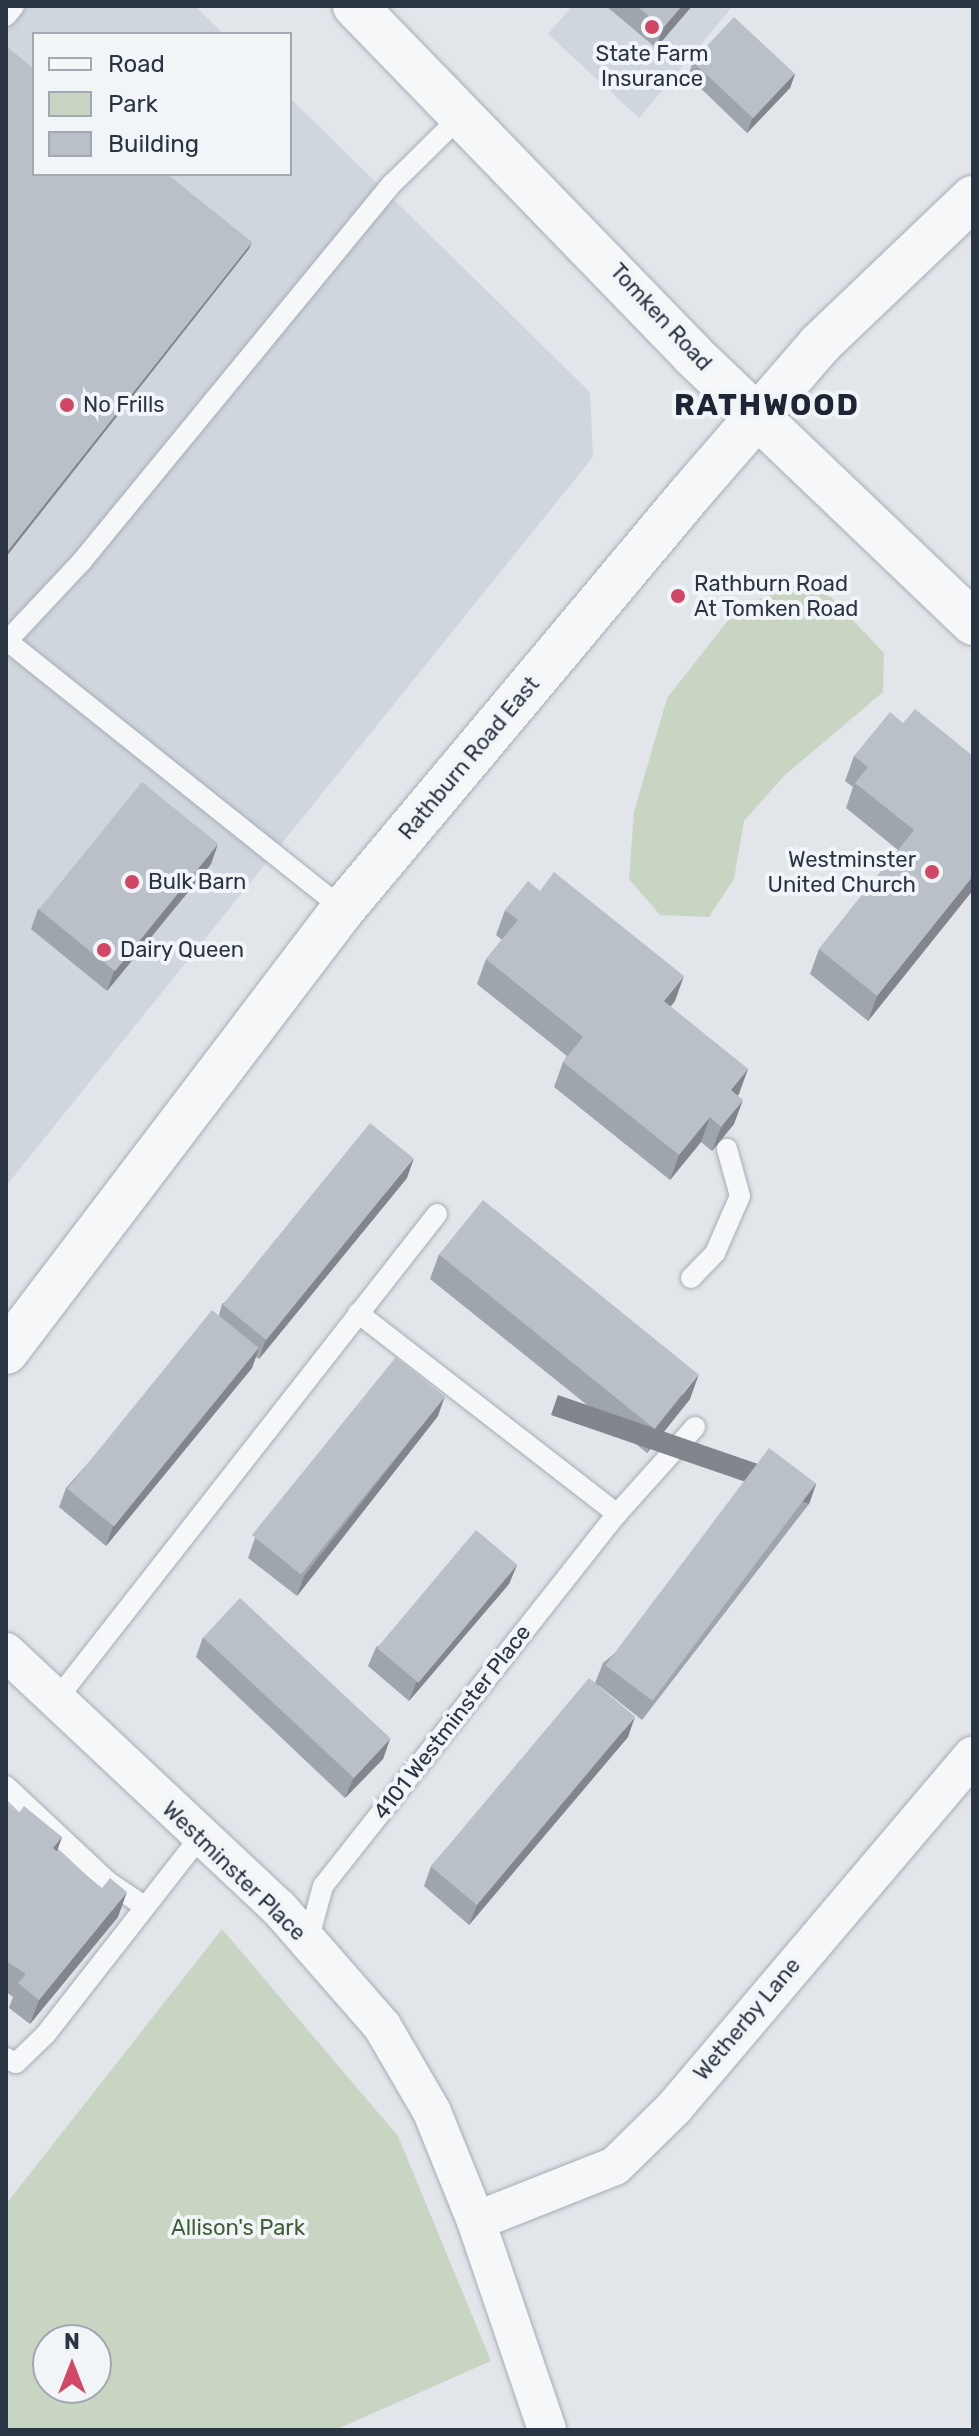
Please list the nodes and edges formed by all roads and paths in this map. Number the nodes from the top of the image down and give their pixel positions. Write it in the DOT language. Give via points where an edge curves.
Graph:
graph roads {
  1 [pos="14,6"];
  2 [pos="355,6"];
  3 [pos="6,16"];
  4 [pos="465,112"];
  5 [pos="973,198"];
  6 [pos="758,415"];
  7 [pos="973,623"];
  8 [pos="343,909"];
  9 [pos="727,1149"];
  10 [pos="437,1214"];
  11 [pos="691,1278"];
  12 [pos="358,1313"];
  13 [pos="6,1352"];
  14 [pos="695,1427"];
  15 [pos="617,1514"];
  16 [pos="6,1652"];
  17 [pos="57,1699"];
  18 [pos="973,1756"];
  19 [pos="6,1786"];
  20 [pos="199,1838"];
  21 [pos="144,1906"];
  22 [pos="308,1941"];
  23 [pos="9,2065"];
  24 [pos="476,2221"];
  25 [pos="547,2430"];
  1 -- 3 [label="lane"];
  2 -- 4 [label="street, Tomken Road"];
  4 -- 6 [label="street, Tomken Road"];
  4 -- 8 [label="lane" via="375,204 82,561 7,641"];
  5 -- 6 [label="street, Rathburn Road East" via="819,345"];
  6 -- 7 [label="street, Tomken Road"];
  6 -- 8 [label="street, Rathburn Road East"];
  8 -- 13 [label="street, Rathburn Road East"];
  9 -- 11 [label="lane" via="740,1196 715,1253"];
  10 -- 12 [label="lane"];
  12 -- 15 [label="lane"];
  12 -- 17 [label="lane"];
  14 -- 15 [label="lane, 4101 Westminster Place"];
  15 -- 22 [label="lane, 4101 Westminster Place" via="323,1886"];
  16 -- 17 [label="street, Westminster Place"];
  17 -- 20 [label="street, Westminster Place"];
  18 -- 24 [label="street, Wetherby Lane" via="674,2108 615,2166"];
  19 -- 21 [label="lane" via="107,1881"];
  20 -- 21 [label="lane"];
  20 -- 22 [label="street, Westminster Place"];
  21 -- 23 [label="lane"];
  22 -- 24 [label="street, Westminster Place" via="382,2026 432,2112"];
  24 -- 25 [label="street, Westminster Place"];
}
